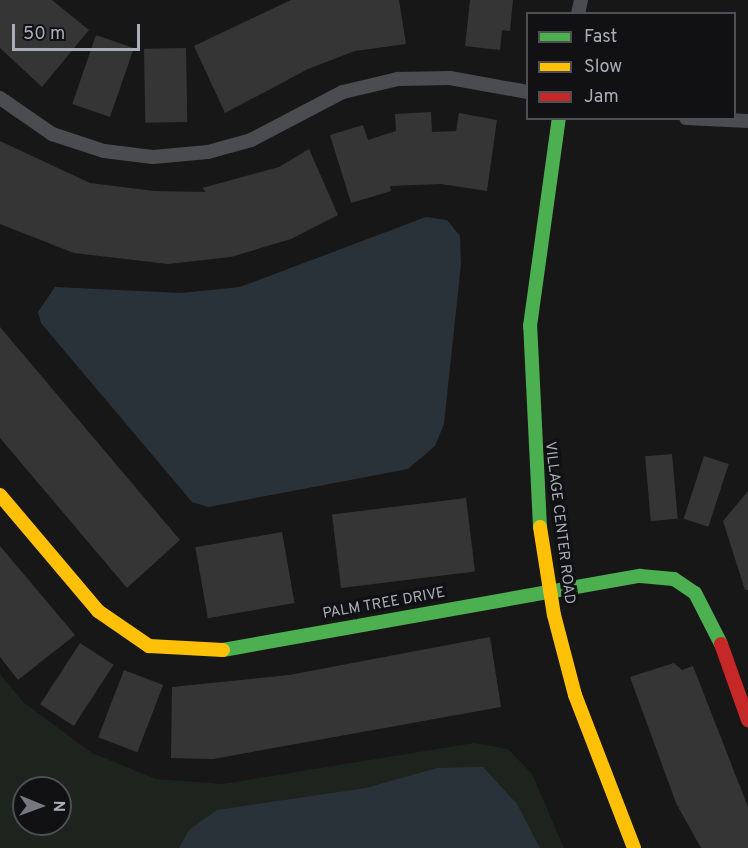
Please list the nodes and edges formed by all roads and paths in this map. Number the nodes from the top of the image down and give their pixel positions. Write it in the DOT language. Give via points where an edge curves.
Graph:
graph roads {
  1 [pos="526,92"];
  2 [pos="0,98"];
  3 [pos="559,120"];
  4 [pos="727,120"];
  5 [pos="748,121"];
  6 [pos="0,495"];
  7 [pos="549,590"];
  8 [pos="748,720"];
  9 [pos="634,848"];
  1 -- 2 [label="street" via="450,78 398,79 343,92 251,140 208,152 153,157 104,151 52,134"];
  3 -- 7 [label="street, VILLAGE CENTER ROAD" via="533,303 528,405"];
  4 -- 5 [label="street"];
  6 -- 7 [label="street, PALM TREE DRIVE" via="98,611 149,646 177,651 219,651"];
  7 -- 8 [label="street, PALM TREE DRIVE" via="640,576 681,584 711,616"];
  7 -- 9 [label="street, VILLAGE CENTER ROAD" via="575,695"];
}
